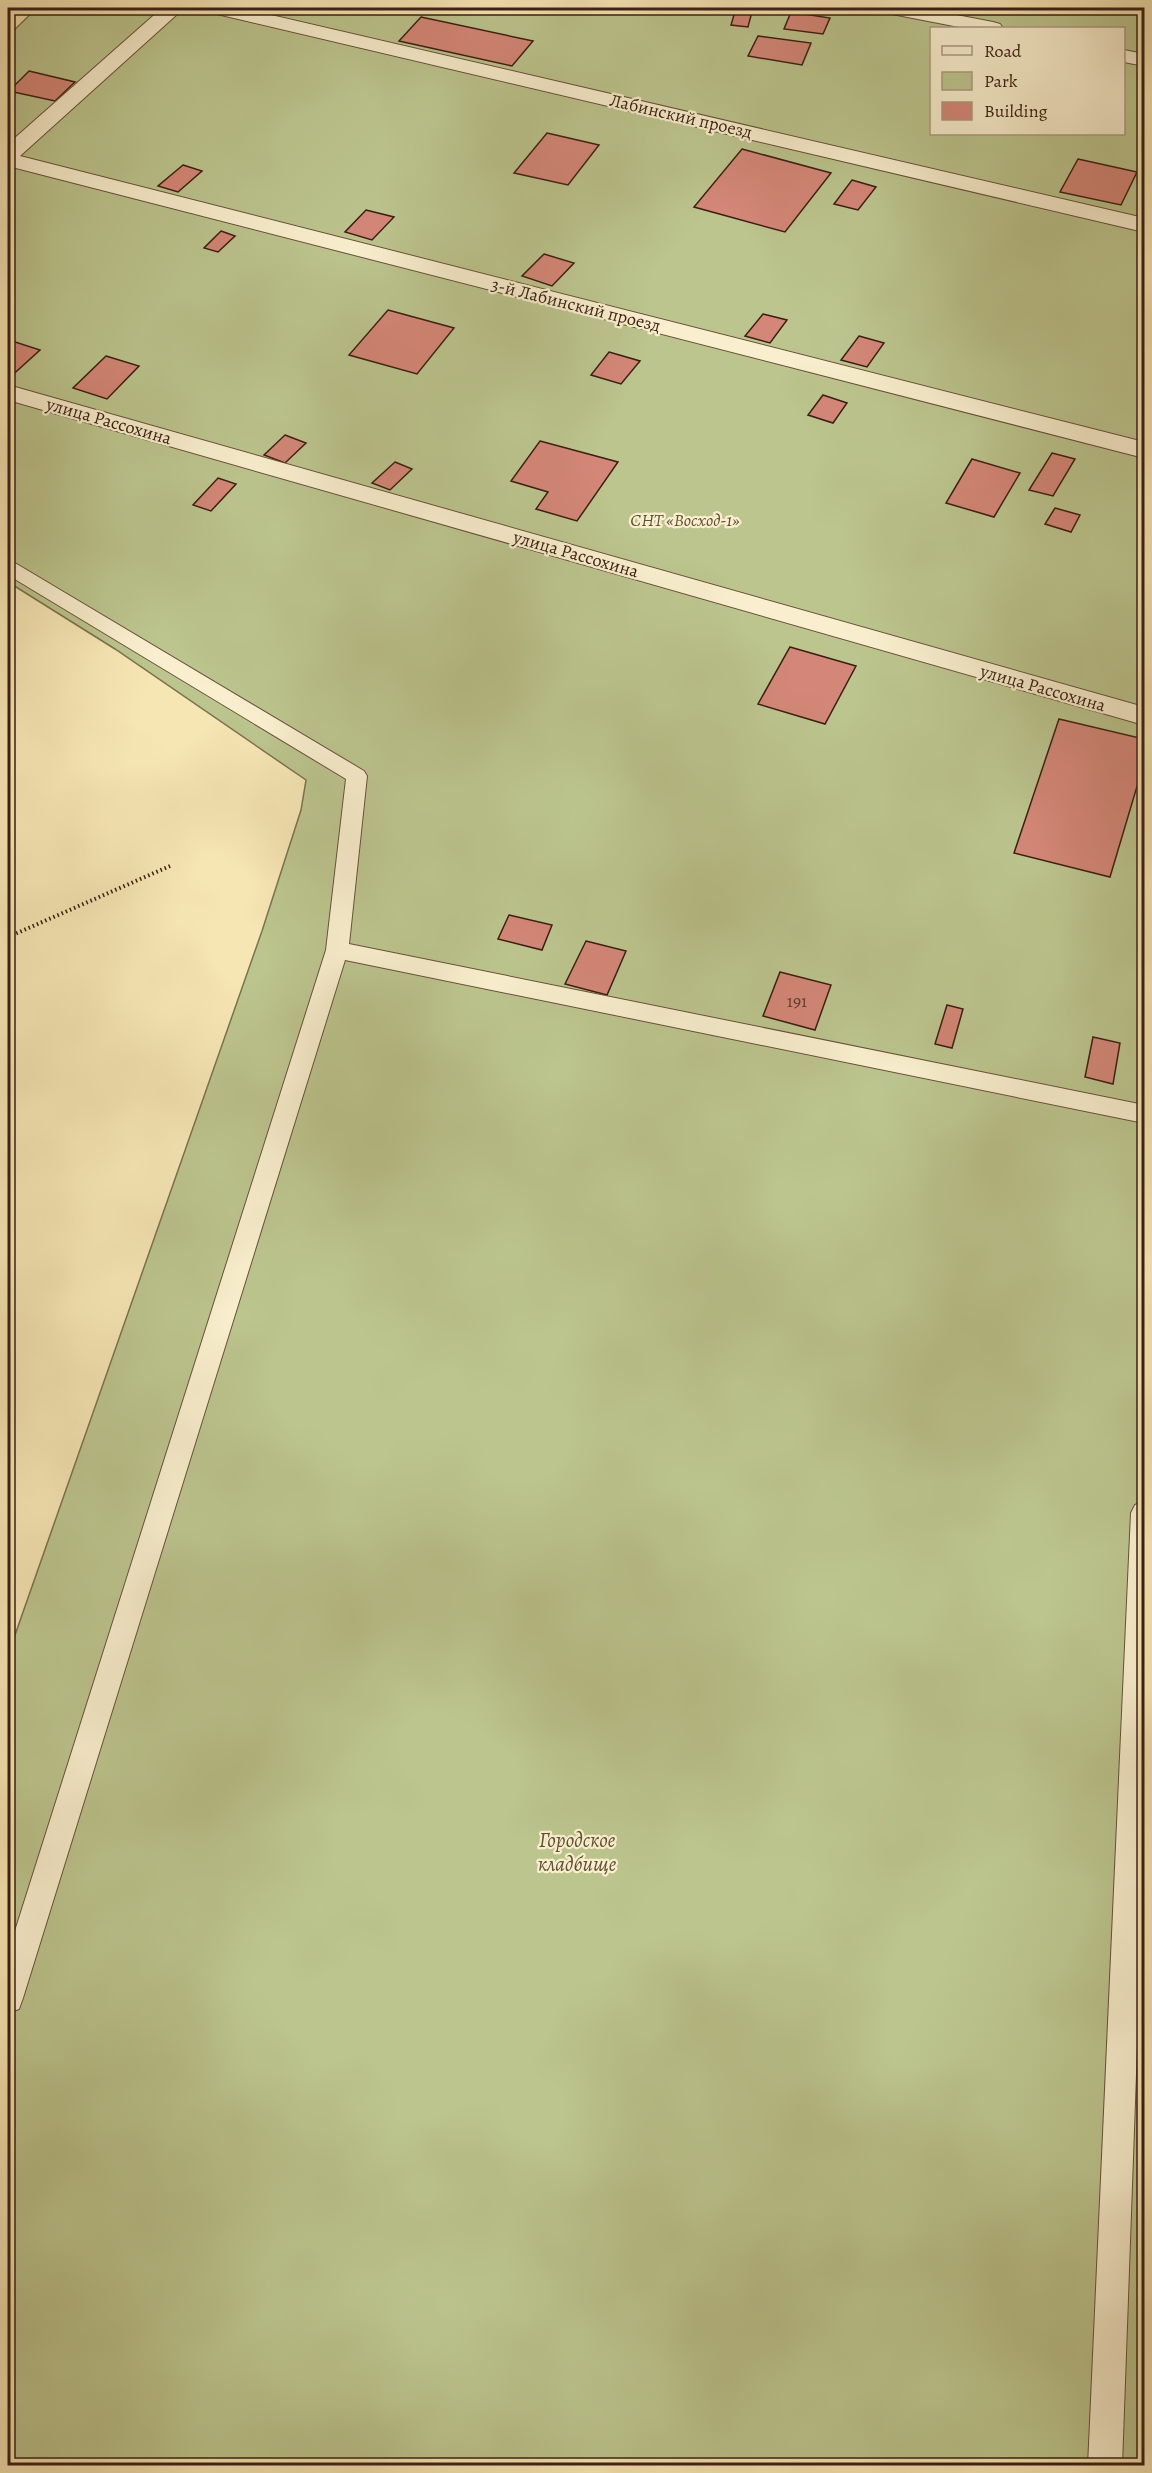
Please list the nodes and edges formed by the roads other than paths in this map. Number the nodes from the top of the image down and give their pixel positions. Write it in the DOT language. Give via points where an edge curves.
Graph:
graph roads {
  1 [pos="174,8"];
  2 [pos="217,8"];
  3 [pos="892,8"];
  4 [pos="988,27"];
  5 [pos="1125,56"];
  6 [pos="1144,60"];
  7 [pos="8,157"];
  8 [pos="1144,225"];
  9 [pos="8,392"];
  10 [pos="1144,450"];
  11 [pos="8,567"];
  12 [pos="1144,716"];
  13 [pos="337,950"];
  14 [pos="1144,1114"];
  15 [pos="1144,1513"];
  16 [pos="8,1998"];
  17 [pos="1105,2466"];
  1 -- 7 [label="street"];
  2 -- 8 [label="street, Лабинский проезд"];
  3 -- 4 [label="street"];
  5 -- 6 [label="street"];
  7 -- 10 [label="street, 3-й Лабинский проезд"];
  9 -- 12 [label="street, улица Рассохина"];
  11 -- 13 [label="lane" via="357,776"];
  13 -- 14 [label="lane"];
  13 -- 16 [label="lane"];
  15 -- 17 [label="lane"];
}
